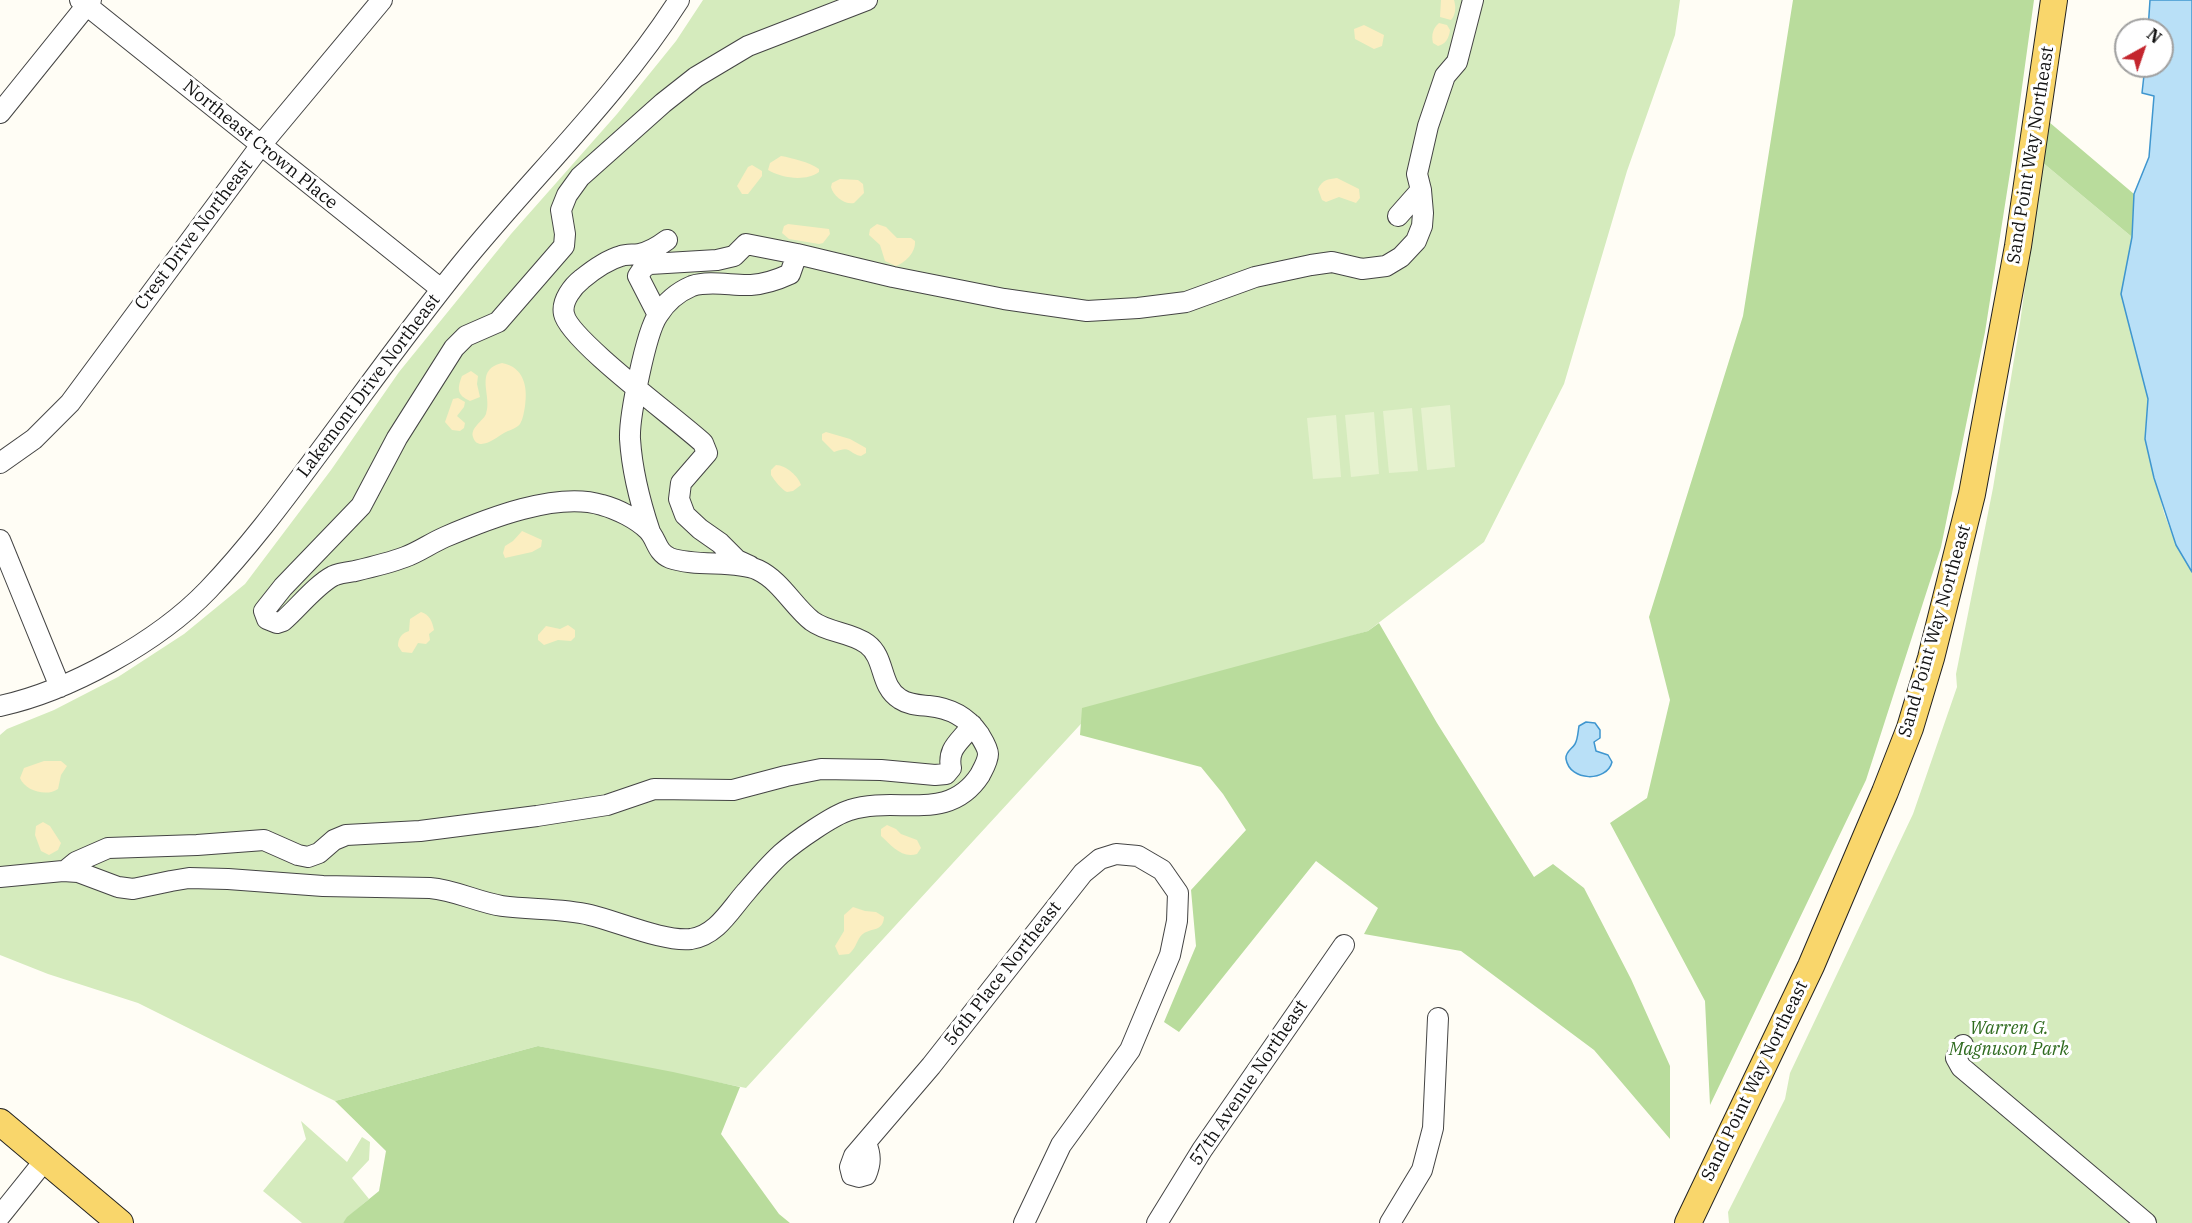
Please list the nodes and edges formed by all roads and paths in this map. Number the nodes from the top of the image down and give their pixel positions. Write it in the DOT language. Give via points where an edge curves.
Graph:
graph roads {
  1 [pos="382,0"];
  2 [pos="680,0"];
  3 [pos="867,0"];
  4 [pos="1473,0"];
  5 [pos="2054,0"];
  6 [pos="86,2"];
  7 [pos="0,113"];
  8 [pos="261,145"];
  9 [pos="1421,190"];
  10 [pos="1398,216"];
  11 [pos="668,240"];
  12 [pos="796,254"];
  13 [pos="441,289"];
  14 [pos="658,315"];
  15 [pos="637,387"];
  16 [pos="0,463"];
  17 [pos="650,532"];
  18 [pos="0,540"];
  19 [pos="756,569"];
  20 [pos="60,687"];
  21 [pos="2,707"];
  22 [pos="972,725"];
  23 [pos="65,871"];
  24 [pos="0,877"];
  25 [pos="1344,945"];
  26 [pos="1438,1018"];
  27 [pos="1963,1045"];
  28 [pos="0,1122"];
  29 [pos="866,1143"];
  30 [pos="45,1160"];
  31 [pos="0,1216"];
  32 [pos="1694,1217"];
  33 [pos="120,1223"];
  34 [pos="1024,1223"];
  35 [pos="1157,1223"];
  36 [pos="1390,1223"];
  37 [pos="2146,1223"];
  1 -- 8 [label="street, Crest Drive Northeast"];
  2 -- 13 [label="street, Lakemont Drive Northeast" via="634,65"];
  3 -- 17 [label="street" via="748,46 696,76 580,177 561,210 564,246 498,322 466,336 454,348 397,438 361,506 264,611 267,619 283,621 333,576 389,563 441,538 532,506 601,504"];
  4 -- 9 [label="street" via="1457,62 1445,76 1428,126 1417,174"];
  5 -- 32 [label="main road, Sand Point Way Northeast" via="2018,246 1972,494 1931,658 1889,782 1811,966"];
  6 -- 7 [label="street"];
  6 -- 8 [label="street, Northeast Crown Place"];
  8 -- 13 [label="street, Northeast Crown Place"];
  8 -- 16 [label="street, Crest Drive Northeast" via="70,403 34,439"];
  9 -- 10 [label="street"];
  9 -- 12 [label="street" via="1422,226 1416,242 1386,266 1362,269 1332,262 1311,265 1255,277 1186,302 1138,308 1087,311 1004,299"];
  11 -- 15 [label="street" via="640,254 612,259 580,281 563,305 564,315 583,342"];
  12 -- 14 [label="street" via="790,274 773,282 694,285 674,296"];
  12 -- 14 [label="street" via="746,244 734,256 717,260 650,264 638,276"];
  13 -- 20 [label="street, Lakemont Drive Northeast" via="255,538 206,592 146,641"];
  14 -- 15 [label="street" via="646,345"];
  15 -- 17 [label="street" via="630,436"];
  15 -- 19 [label="street" via="703,443 707,453 681,483 679,498 685,515 736,560"];
  17 -- 19 [label="street" via="656,547 666,557"];
  18 -- 20 [label="street"];
  19 -- 22 [label="street" via="812,621 873,649 888,688 899,699 947,709"];
  20 -- 21 [label="street, Lakemont Drive Northeast"];
  22 -- 23 [label="street" via="955,746 946,774 821,769 733,790 654,789 607,805 537,816 420,831 346,835 308,857 264,840 108,848"];
  22 -- 23 [label="street" via="988,755 975,782 959,797 940,804 848,810 781,854 722,921 694,939 674,939 580,912 499,906 444,889 209,879 171,880 134,889"];
  23 -- 24 [label="street"];
  25 -- 35 [label="street, 57th Avenue Northeast" via="1202,1150"];
  26 -- 36 [label="street" via="1433,1128 1422,1170"];
  27 -- 37 [label="street" via="1956,1058 1961,1067"];
  28 -- 30 [label="main road"];
  29 -- 34 [label="street, 56th Place Northeast" via="1083,873 1100,859 1116,854 1138,856 1162,870 1178,893 1170,955 1130,1050 1061,1145"];
  30 -- 31 [label="street"];
  30 -- 33 [label="main road"];
}
